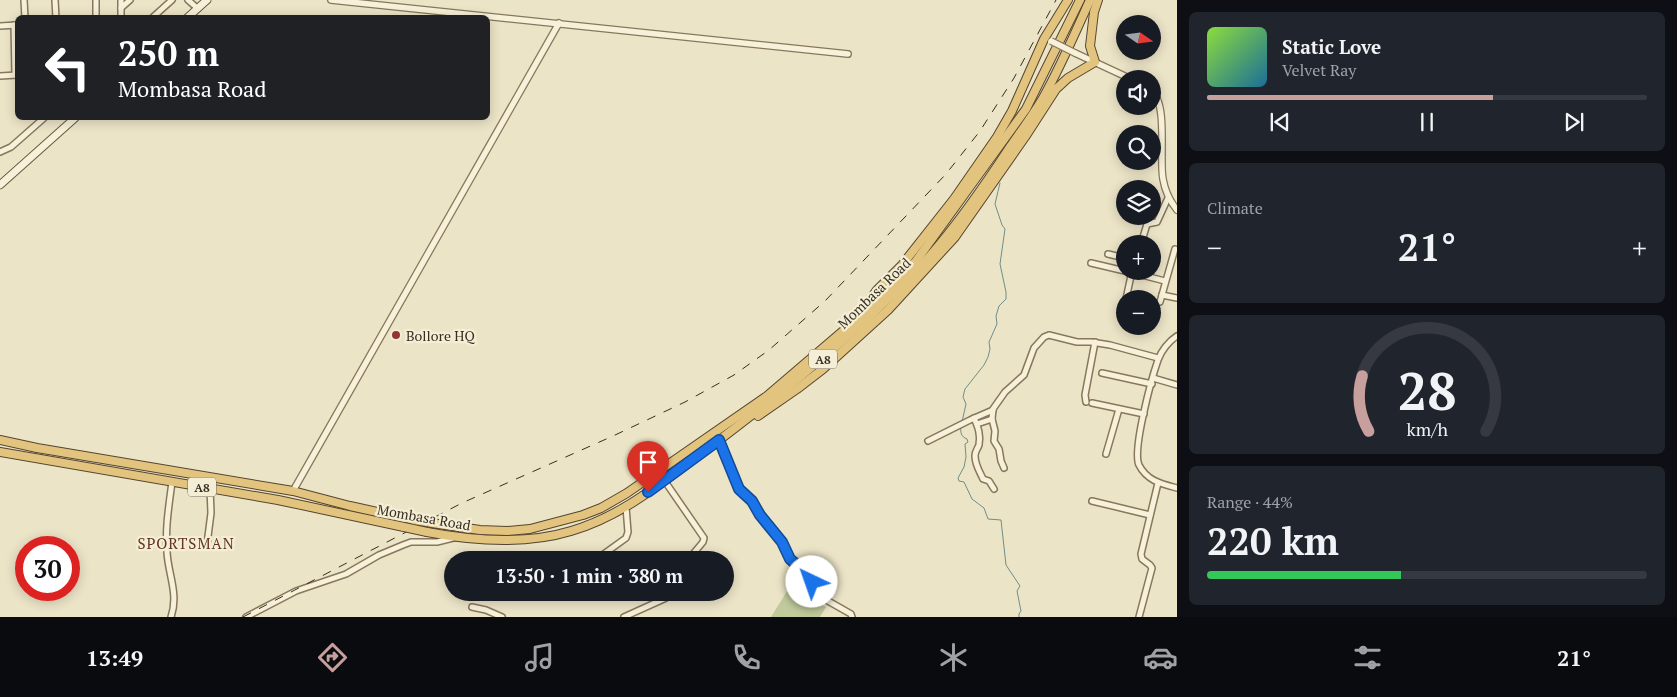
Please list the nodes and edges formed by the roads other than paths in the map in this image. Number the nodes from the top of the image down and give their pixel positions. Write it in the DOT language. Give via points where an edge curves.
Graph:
graph roads {
  1 [pos="24,0"];
  2 [pos="55,0"];
  3 [pos="96,0"];
  4 [pos="121,0"];
  5 [pos="130,0"];
  6 [pos="172,0"];
  7 [pos="188,0"];
  8 [pos="206,0"];
  9 [pos="331,0"];
  10 [pos="1068,0"];
  11 [pos="1080,0"];
  12 [pos="1090,0"];
  13 [pos="1098,0"];
  14 [pos="121,8"];
  15 [pos="198,8"];
  16 [pos="25,15"];
  17 [pos="56,15"];
  18 [pos="96,15"];
  19 [pos="122,15"];
  20 [pos="155,15"];
  21 [pos="190,15"];
  22 [pos="480,15"];
  23 [pos="490,16"];
  24 [pos="559,23"];
  25 [pos="15,25"];
  26 [pos="0,26"];
  27 [pos="1047,40"];
  28 [pos="848,54"];
  29 [pos="1095,62"];
  30 [pos="1116,72"];
  31 [pos="15,75"];
  32 [pos="0,76"];
  33 [pos="1161,108"];
  34 [pos="42,120"];
  35 [pos="73,120"];
  36 [pos="0,152"];
  37 [pos="0,185"];
  38 [pos="1168,198"];
  39 [pos="1177,210"];
  40 [pos="1144,235"];
  41 [pos="1175,249"];
  42 [pos="1108,254"];
  43 [pos="1116,256"];
  44 [pos="1091,263"];
  45 [pos="1116,268"];
  46 [pos="1161,280"];
  47 [pos="1165,281"];
  48 [pos="1162,295"];
  49 [pos="1177,298"];
  50 [pos="857,319"];
  51 [pos="1177,335"];
  52 [pos="1095,342"];
  53 [pos="1158,358"];
  54 [pos="1102,372"];
  55 [pos="1153,381"];
  56 [pos="1177,385"];
  57 [pos="1119,408"];
  58 [pos="993,410"];
  59 [pos="1144,414"];
  60 [pos="972,419"];
  61 [pos="992,419"];
  62 [pos="977,424"];
  63 [pos="732,430"];
  64 [pos="0,440"];
  65 [pos="719,440"];
  66 [pos="928,441"];
  67 [pos="0,452"];
  68 [pos="1106,454"];
  69 [pos="1004,468"];
  70 [pos="664,480"];
  71 [pos="172,482"];
  72 [pos="1158,483"];
  73 [pos="210,488"];
  74 [pos="994,488"];
  75 [pos="1177,488"];
  76 [pos="293,491"];
  77 [pos="1092,500"];
  78 [pos="626,507"];
  79 [pos="1150,515"];
  80 [pos="454,538"];
  81 [pos="207,544"];
  82 [pos="611,551"];
  83 [pos="695,551"];
  84 [pos="659,601"];
  85 [pos="472,606"];
  86 [pos="171,617"];
  87 [pos="246,617"];
  88 [pos="502,617"];
  89 [pos="624,617"];
  90 [pos="852,617"];
  91 [pos="1139,617"];
  1 -- 16 [label="street"];
  2 -- 17 [label="street"];
  3 -- 18 [label="street"];
  4 -- 14 [label="street"];
  5 -- 14 [label="street"];
  6 -- 20 [label="street"];
  7 -- 15 [label="street"];
  8 -- 15 [label="main road"];
  9 -- 22 [label="street"];
  10 -- 27 [label="highway"];
  11 -- 50 [label="highway, Mombasa Road / A8" via="1026,109 916,262"];
  12 -- 63 [label="highway, Mombasa Road / A8" via="1042,101 992,176 930,257 829,354"];
  13 -- 29 [label="highway" via="1090,46"];
  14 -- 19 [label="street"];
  15 -- 21 [label="main road"];
  23 -- 24 [label="street"];
  24 -- 28 [label="street"];
  24 -- 76 [label="street"];
  25 -- 26 [label="street"];
  27 -- 29 [label="street, bridge"];
  27 -- 50 [label="highway" via="997,138 954,199 902,265 877,290"];
  29 -- 30 [label="street"];
  29 -- 63 [label="highway" via="1056,89 955,237 888,310 823,369 760,415"];
  31 -- 32 [label="street"];
  33 -- 38 [label="street" via="1162,177"];
  34 -- 36 [label="street"];
  35 -- 37 [label="main road"];
  38 -- 39 [label="street"];
  38 -- 40 [label="street" via="1157,222 1147,224"];
  41 -- 47 [label="street"];
  42 -- 43 [label="street"];
  44 -- 45 [label="street"];
  46 -- 47 [label="street"];
  47 -- 48 [label="street"];
  48 -- 49 [label="street"];
  50 -- 76 [label="highway, Mombasa Road / A8, bridge" via="766,396 627,494 584,515 523,529 480,530 414,520"];
  51 -- 53 [label="street"];
  52 -- 53 [label="street"];
  52 -- 57 [label="street" via="1085,395 1089,402"];
  52 -- 58 [label="street" via="1044,337 1034,348 1024,375 1005,392"];
  53 -- 55 [label="street"];
  54 -- 55 [label="street"];
  55 -- 56 [label="street"];
  55 -- 59 [label="street"];
  57 -- 59 [label="street"];
  57 -- 68 [label="street"];
  58 -- 60 [label="street"];
  58 -- 61 [label="street"];
  59 -- 72 [label="street" via="1137,459 1146,476"];
  60 -- 62 [label="street"];
  60 -- 66 [label="street"];
  61 -- 62 [label="street"];
  61 -- 69 [label="street" via="994,441"];
  62 -- 74 [label="street" via="980,438 975,462 983,479"];
  63 -- 65 [label="highway, Mombasa Road / A8"];
  64 -- 76 [label="highway, Mombasa Road / A8"];
  65 -- 70 [label="highway, Mombasa Road / A8"];
  65 -- 90 [label="street" via="739,489 752,501 782,542 790,559 806,573 821,598"];
  67 -- 71 [label="highway, Mombasa Road / A8"];
  70 -- 78 [label="highway, Mombasa Road / A8"];
  70 -- 83 [label="street" via="704,538"];
  71 -- 73 [label="highway, Mombasa Road / A8"];
  71 -- 86 [label="street" via="166,535 174,589"];
  72 -- 75 [label="street"];
  72 -- 79 [label="street"];
  73 -- 80 [label="highway, Mombasa Road / A8, bridge"];
  73 -- 81 [label="street"];
  77 -- 79 [label="street"];
  78 -- 80 [label="highway, Mombasa Road / A8" via="607,518 545,537 515,540"];
  78 -- 82 [label="street" via="628,535"];
  79 -- 91 [label="street" via="1141,554 1152,568"];
  80 -- 87 [label="street" via="403,545 346,574 296,591"];
  84 -- 89 [label="street"];
  85 -- 88 [label="street"];
}
